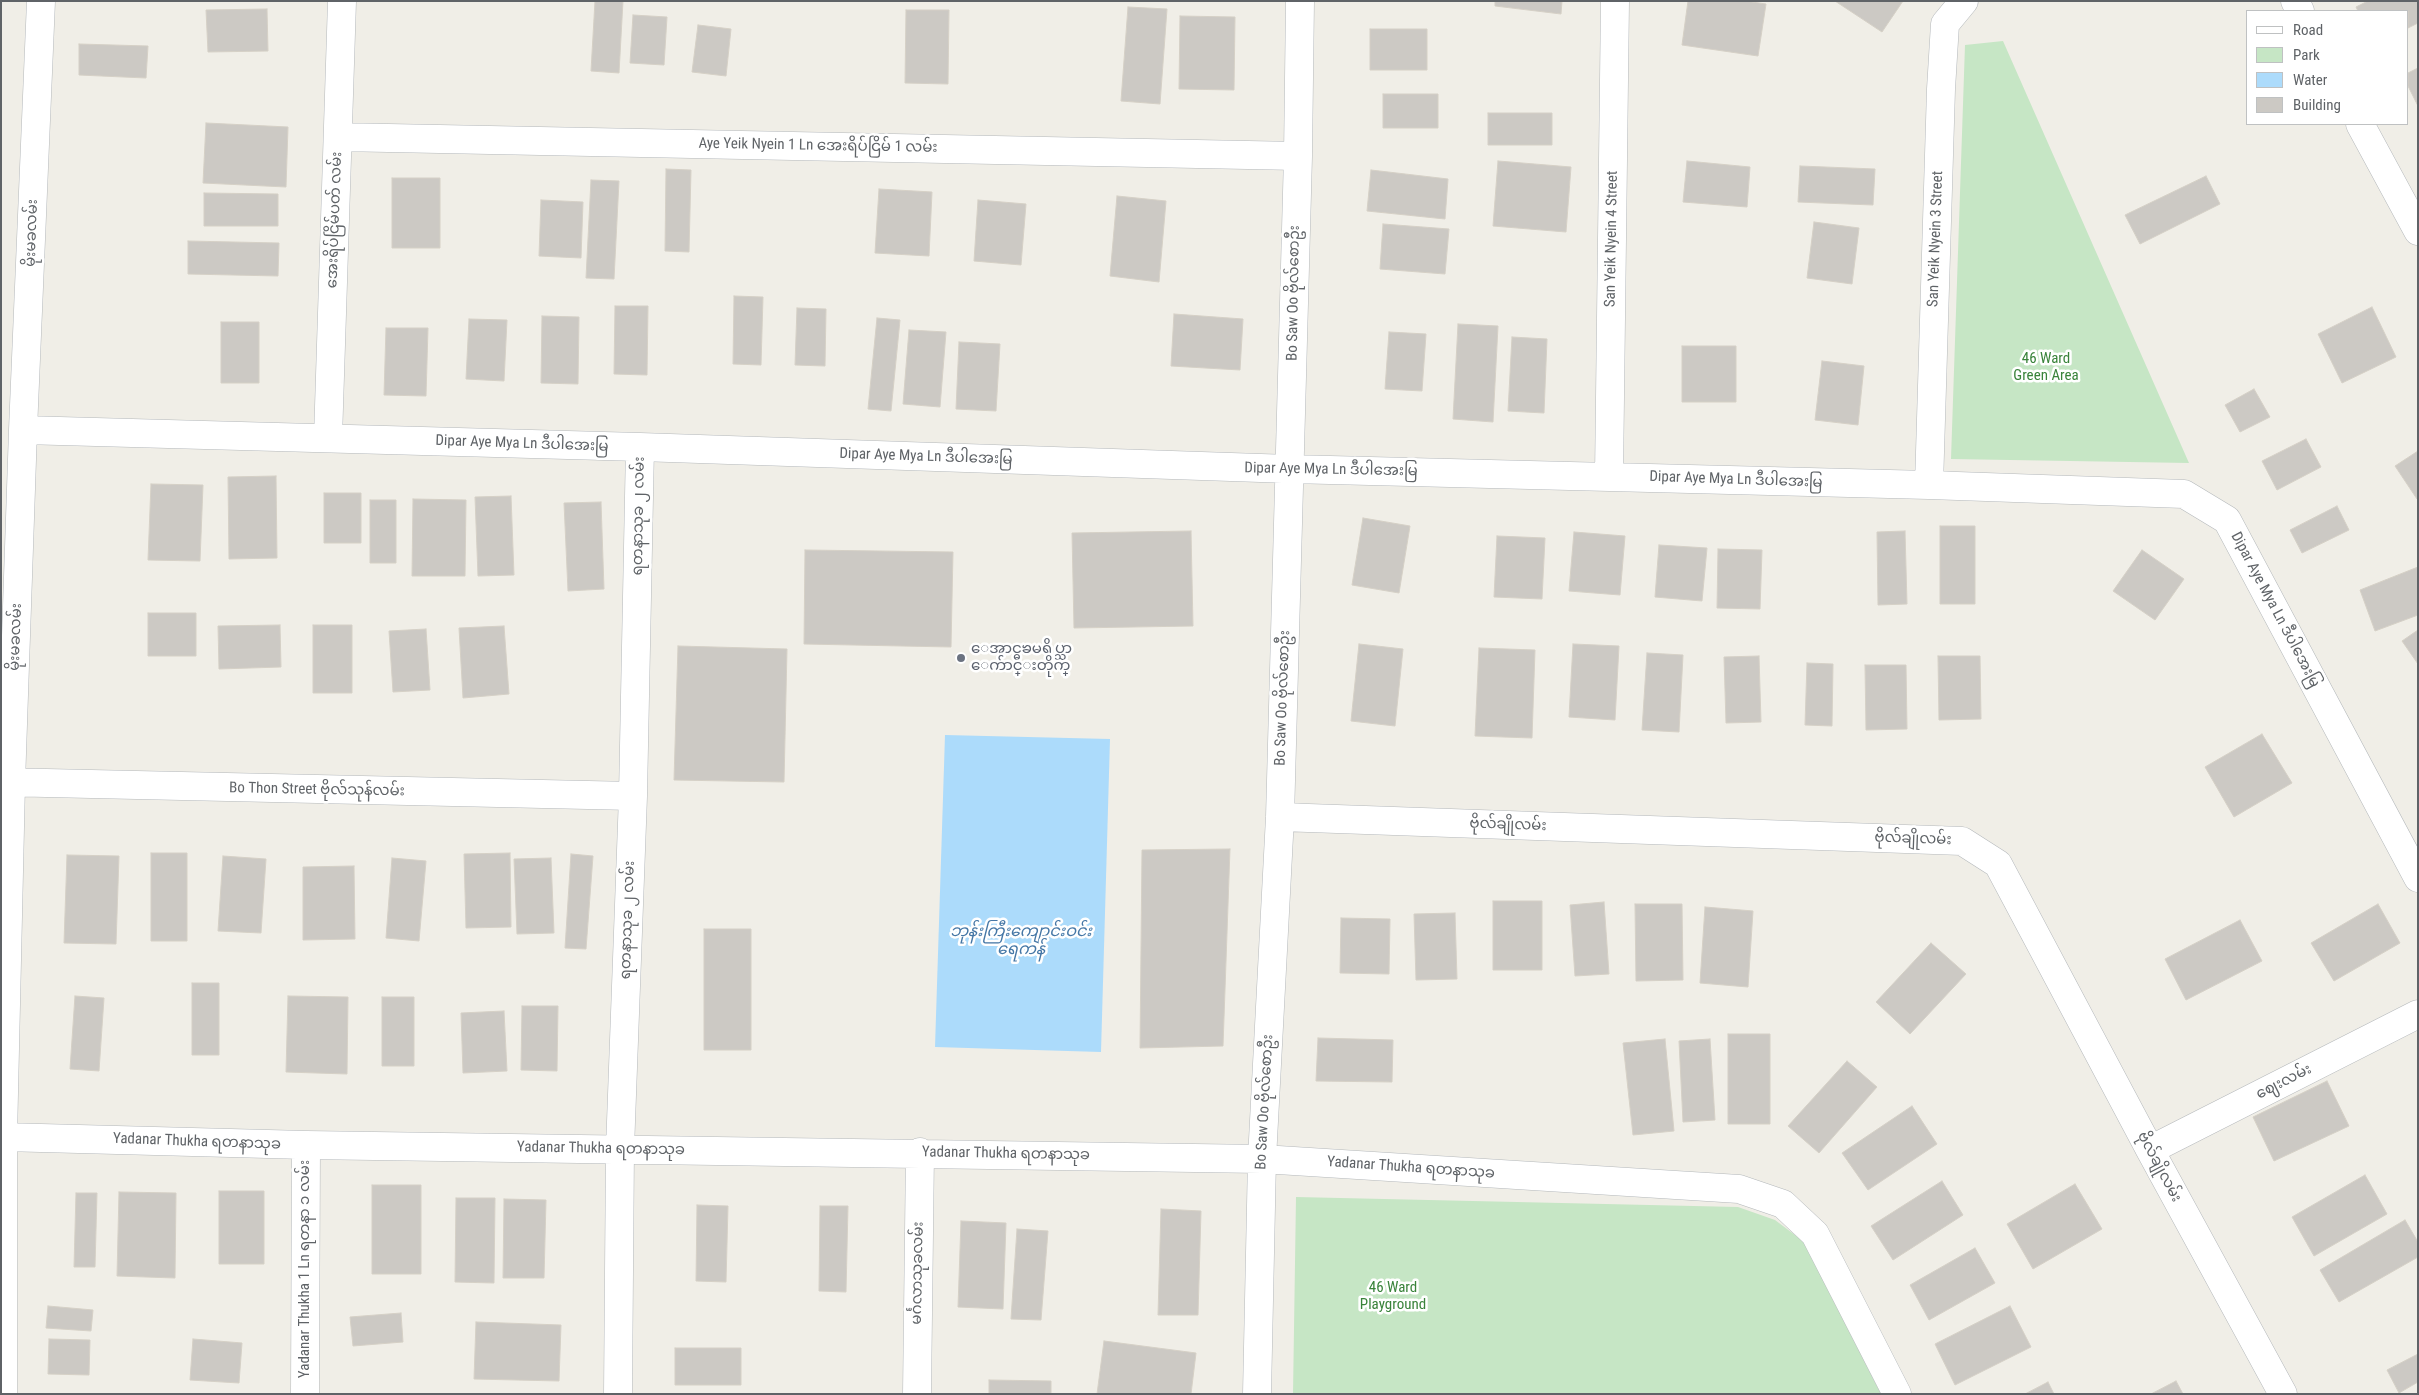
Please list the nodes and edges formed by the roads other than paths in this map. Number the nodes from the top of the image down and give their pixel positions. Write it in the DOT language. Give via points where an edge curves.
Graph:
graph roads {
  1 [pos="42,1"];
  2 [pos="342,1"];
  3 [pos="1300,1"];
  4 [pos="1616,1"];
  5 [pos="1964,1"];
  6 [pos="2361,125"];
  7 [pos="338,137"];
  8 [pos="1298,156"];
  9 [pos="2418,231"];
  10 [pos="23,430"];
  11 [pos="328,438"];
  12 [pos="640,447"];
  13 [pos="1290,469"];
  14 [pos="1609,476"];
  15 [pos="1929,485"];
  16 [pos="6,783"];
  17 [pos="633,796"];
  18 [pos="1280,817"];
  19 [pos="2418,878"];
  20 [pos="2418,1014"];
  21 [pos="3,1137"];
  22 [pos="306,1145"];
  23 [pos="620,1149"];
  24 [pos="2150,1150"];
  25 [pos="920,1152"];
  26 [pos="1262,1159"];
  27 [pos="3,1394"];
  28 [pos="305,1394"];
  29 [pos="618,1394"];
  30 [pos="917,1394"];
  31 [pos="1257,1394"];
  32 [pos="1897,1394"];
  33 [pos="2283,1394"];
  1 -- 10 [label="street, မိုးမခလမ်း"];
  2 -- 7 [label="street, အေးရိပ်ငြိမ်ပတ် လမ်း"];
  3 -- 8 [label="street, Bo Saw Oo ဗိုလ်စောဦး"];
  4 -- 14 [label="street, San Yeik Nyein 4 Street"];
  5 -- 15 [label="street, San Yeik Nyein 3 Street" via="1945,24"];
  6 -- 9 [label="street"];
  7 -- 8 [label="street, Aye Yeik Nyein 1 Ln အေးရိပ်ငြိမ် 1 လမ်း"];
  7 -- 11 [label="street, အေးရိပ်ငြိမ်ပတ် လမ်း"];
  8 -- 13 [label="street, Bo Saw Oo ဗိုလ်စောဦး"];
  10 -- 11 [label="street, Dipar Aye Mya Ln ဒီပါအေးမြ"];
  10 -- 16 [label="street, မိုးမခလမ်း"];
  11 -- 12 [label="street, Dipar Aye Mya Ln ဒီပါအေးမြ"];
  12 -- 13 [label="street, Dipar Aye Mya Ln ဒီပါအေးမြ"];
  12 -- 17 [label="street, ရတနာသုခ ၂ လမ်း"];
  13 -- 14 [label="street, Dipar Aye Mya Ln ဒီပါအေးမြ"];
  13 -- 18 [label="street, Bo Saw Oo ဗိုလ်စောဦး"];
  14 -- 15 [label="street, Dipar Aye Mya Ln ဒီပါအေးမြ"];
  15 -- 19 [label="street, Dipar Aye Mya Ln ဒီပါအေးမြ" via="2184,494 2227,520"];
  16 -- 17 [label="street, Bo Thon Street ဗိုလ်သုန်လမ်း"];
  16 -- 21 [label="street, မိုးမခလမ်း"];
  17 -- 23 [label="street, ရတနာသုခ ၂ လမ်း"];
  18 -- 24 [label="street, ဗိုလ်ချိုလမ်း" via="1962,841 1998,864"];
  18 -- 26 [label="street, Bo Saw Oo ဗိုလ်စောဦး"];
  20 -- 24 [label="street, ဈေးလမ်း"];
  21 -- 22 [label="street, Yadanar Thukha ရတနာသုခ"];
  21 -- 27 [label="street, မိုးမခလမ်း"];
  22 -- 23 [label="street, Yadanar Thukha ရတနာသုခ"];
  22 -- 28 [label="street, Yadanar Thukha 1 Ln ရတနာ ၁ လမ်း"];
  23 -- 25 [label="street, Yadanar Thukha ရတနာသုခ"];
  23 -- 29 [label="street, ရတနာသုခ ၂ လမ်း"];
  24 -- 33 [label="street, ဗိုလ်ချိုလမ်း"];
  25 -- 26 [label="street, Yadanar Thukha ရတနာသုခ"];
  25 -- 30 [label="street, မင်္ဂလာသုခလမ်း"];
  26 -- 31 [label="street, Bo Saw Oo ဗိုလ်စောဦး"];
  26 -- 32 [label="street, Yadanar Thukha ရတနာသုခ" via="1739,1189 1784,1204 1815,1234"];
}
